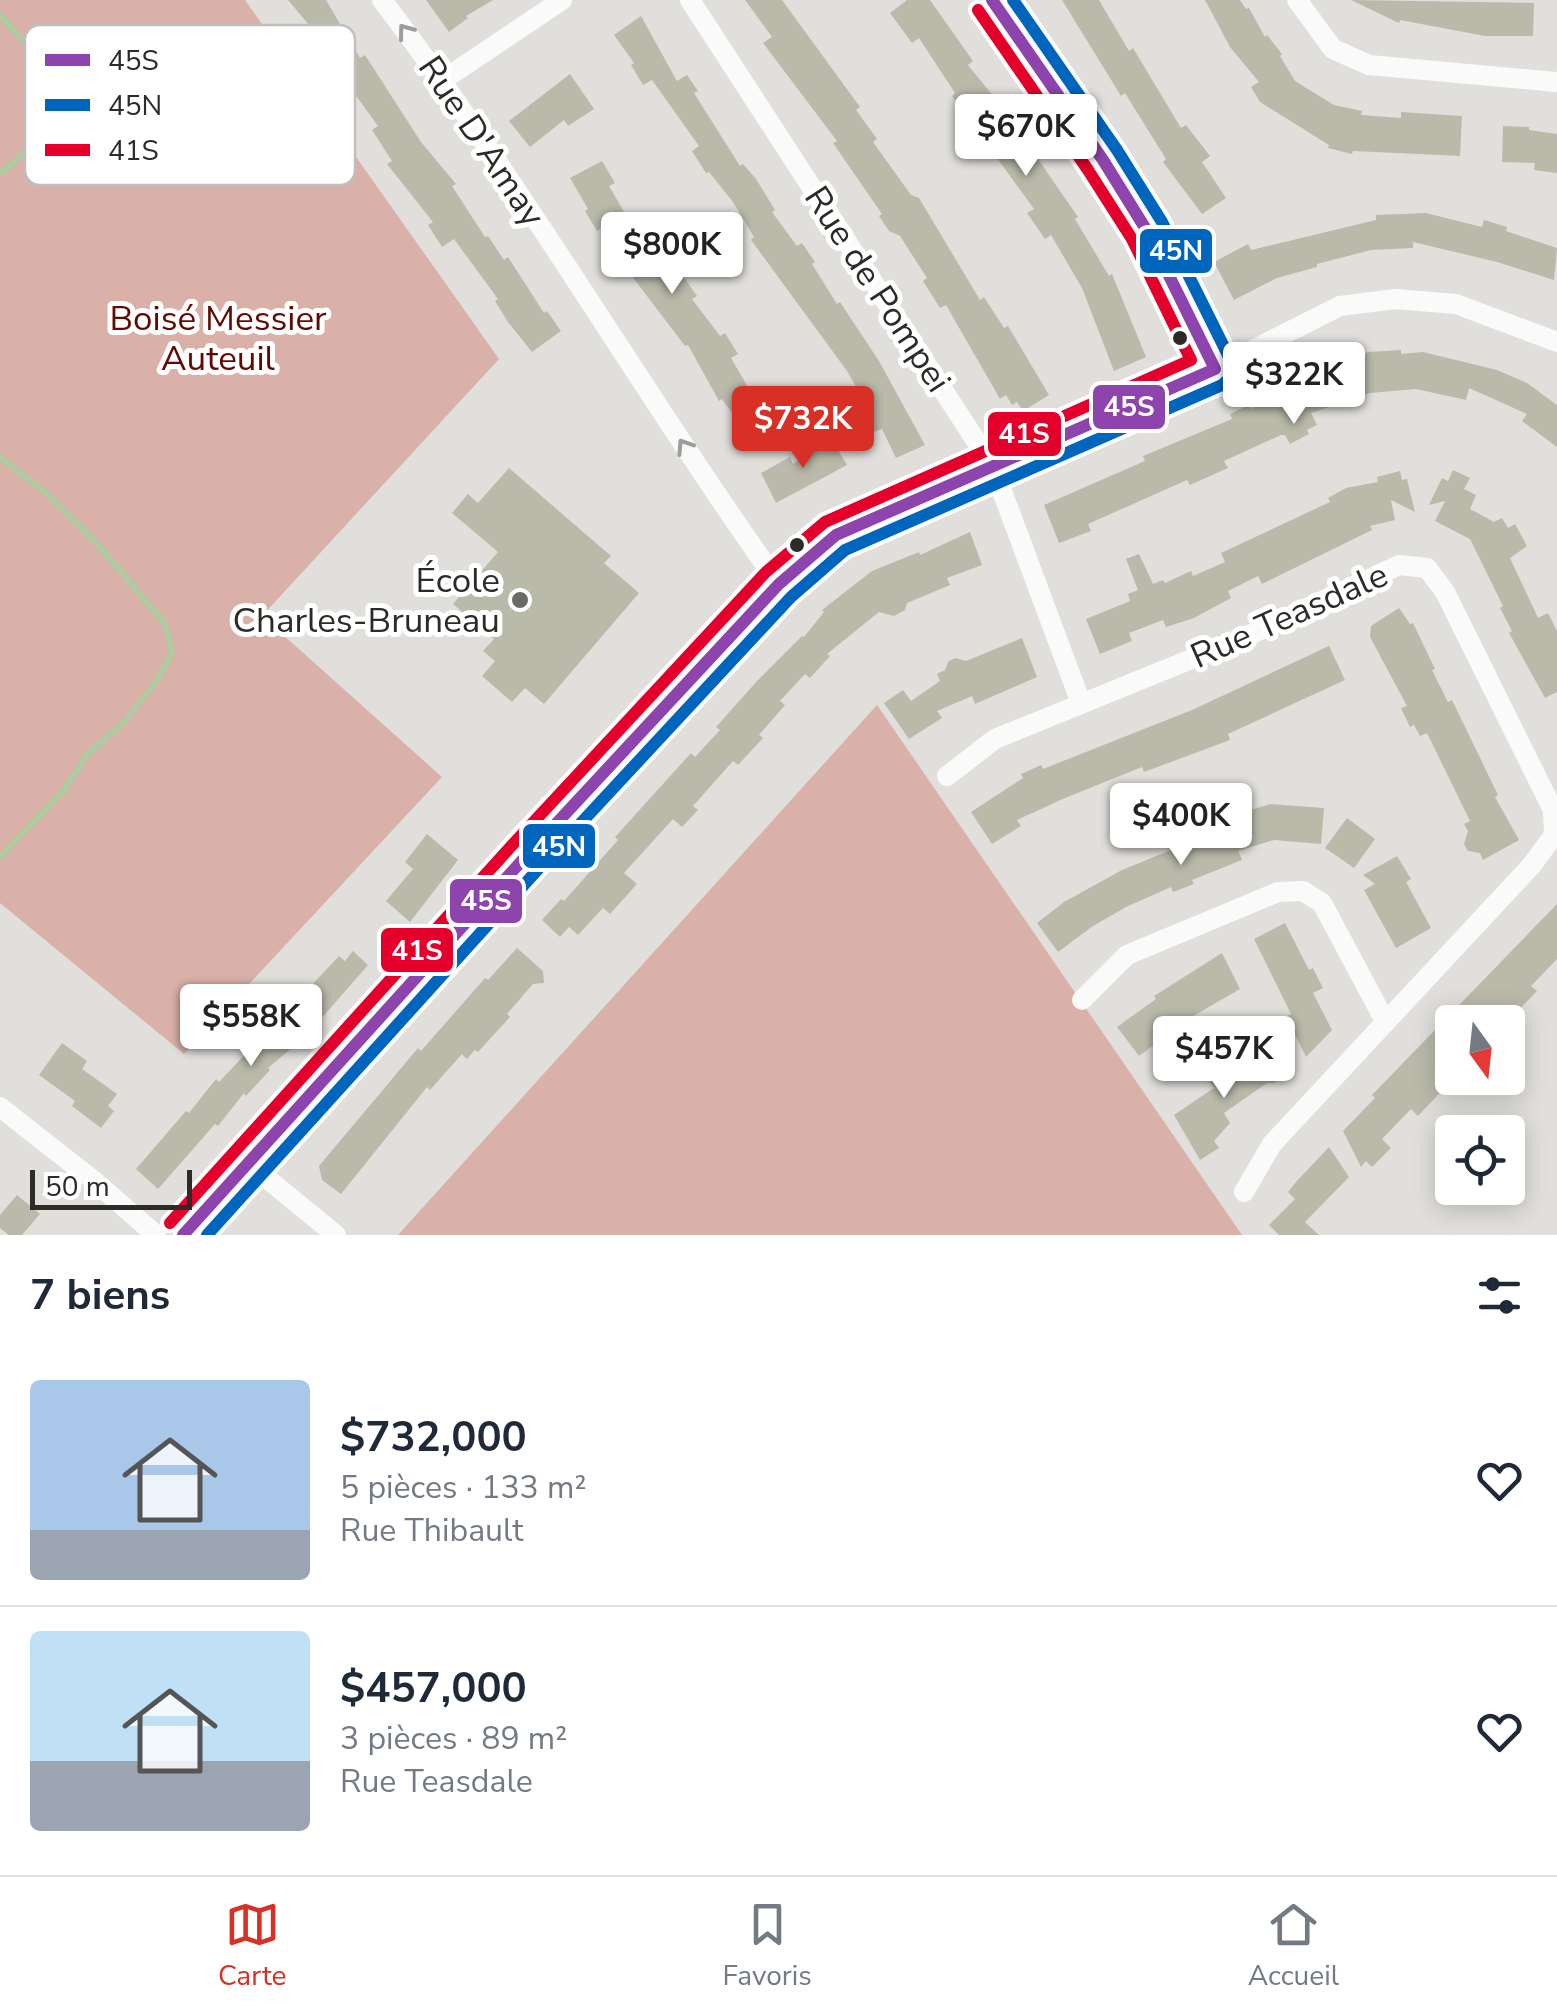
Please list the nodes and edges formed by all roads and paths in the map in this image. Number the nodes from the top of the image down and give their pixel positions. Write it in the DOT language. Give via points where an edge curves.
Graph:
graph roads {
  1 [pos="382,0"];
  2 [pos="562,0"];
  3 [pos="690,0"];
  4 [pos="992,0"];
  5 [pos="1297,0"];
  6 [pos="442,80"];
  7 [pos="1557,82"];
  8 [pos="1557,342"];
  9 [pos="1215,368"];
  10 [pos="993,467"];
  11 [pos="779,584"];
  12 [pos="1081,703"];
  13 [pos="947,776"];
  14 [pos="1082,1000"];
  15 [pos="1385,1021"];
  16 [pos="0,1108"];
  17 [pos="248,1163"];
  18 [pos="1244,1192"];
  19 [pos="156,1235"];
  20 [pos="183,1235"];
  21 [pos="336,1235"];
  6 -- 1 [label="street, Rue D'Amay, one-way"];
  2 -- 6 [label="street"];
  3 -- 10 [label="street, Rue de Pompei"];
  4 -- 9 [label="street" via="1147,231"];
  5 -- 7 [label="street" via="1333,49 1370,64"];
  11 -- 6 [label="street, Rue D'Amay, one-way"];
  8 -- 9 [label="street" via="1456,304 1395,299 1340,306"];
  9 -- 10 [label="street"];
  10 -- 11 [label="street" via="836,536"];
  10 -- 12 [label="street, Rue de Pompei"];
  11 -- 17 [label="street"];
  12 -- 13 [label="street, Rue Teasdale" via="995,740"];
  12 -- 15 [label="street, Rue Teasdale" via="1399,565 1427,568 1553,810 1554,835"];
  14 -- 15 [label="street" via="1127,954 1278,892 1303,891 1322,903"];
  15 -- 18 [label="street, Rue Teasdale" via="1272,1144"];
  16 -- 19 [label="street"];
  17 -- 20 [label="street"];
  17 -- 21 [label="street"];
}
